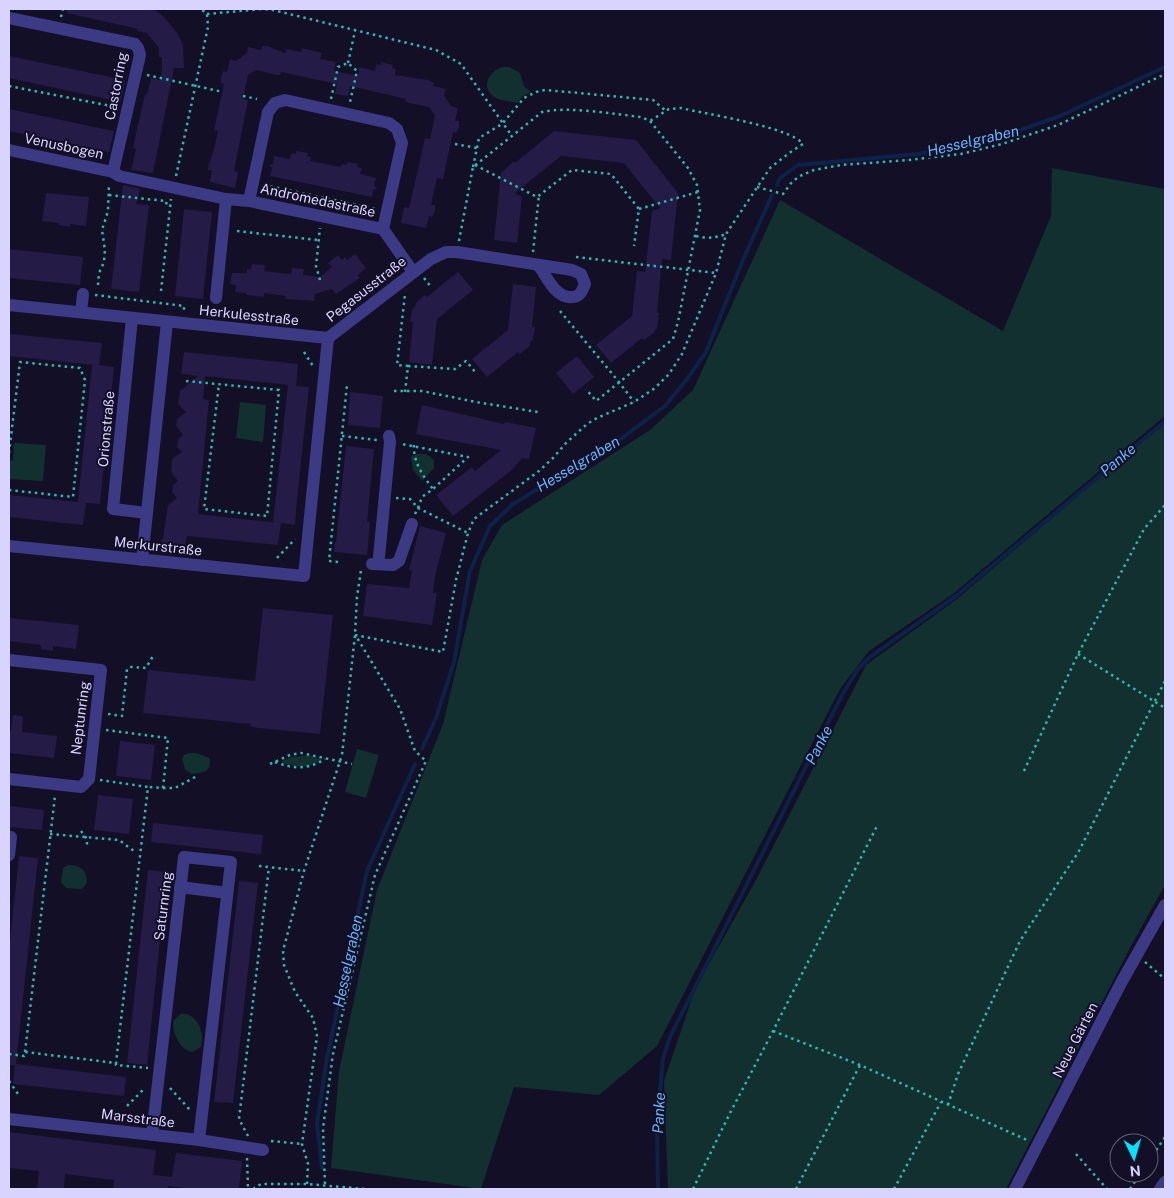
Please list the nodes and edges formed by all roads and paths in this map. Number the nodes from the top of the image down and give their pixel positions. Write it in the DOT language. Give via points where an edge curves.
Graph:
graph roads {
  1 [pos="201,9"];
  2 [pos="207,14"];
  3 [pos="9,18"];
  4 [pos="355,31"];
  5 [pos="348,63"];
  6 [pos="135,72"];
  7 [pos="1165,74"];
  8 [pos="9,86"];
  9 [pos="196,86"];
  10 [pos="223,92"];
  11 [pos="243,96"];
  12 [pos="257,99"];
  13 [pos="127,109"];
  14 [pos="329,110"];
  15 [pos="666,111"];
  16 [pos="348,114"];
  17 [pos="650,121"];
  18 [pos="502,124"];
  19 [pos="512,136"];
  20 [pos="455,144"];
  21 [pos="477,148"];
  22 [pos="9,150"];
  23 [pos="474,166"];
  24 [pos="113,172"];
  25 [pos="253,183"];
  26 [pos="758,187"];
  27 [pos="174,188"];
  28 [pos="698,192"];
  29 [pos="109,195"];
  30 [pos="538,197"];
  31 [pos="226,199"];
  32 [pos="249,201"];
  33 [pos="170,204"];
  34 [pos="639,208"];
  35 [pos="387,211"];
  36 [pos="322,216"];
  37 [pos="383,229"];
  38 [pos="237,231"];
  39 [pos="726,234"];
  40 [pos="695,236"];
  41 [pos="318,240"];
  42 [pos="634,246"];
  43 [pos="524,250"];
  44 [pos="457,252"];
  45 [pos="571,256"];
  46 [pos="539,266"];
  47 [pos="688,270"];
  48 [pos="413,272"];
  49 [pos="716,273"];
  50 [pos="320,280"];
  51 [pos="98,285"];
  52 [pos="161,291"];
  53 [pos="83,294"];
  54 [pos="216,298"];
  55 [pos="9,305"];
  56 [pos="184,306"];
  57 [pos="560,311"];
  58 [pos="81,312"];
  59 [pos="132,318"];
  60 [pos="167,322"];
  61 [pos="328,338"];
  62 [pos="304,352"];
  63 [pos="408,366"];
  64 [pos="314,367"];
  65 [pos="476,372"];
  66 [pos="186,381"];
  67 [pos="619,382"];
  68 [pos="218,384"];
  69 [pos="347,385"];
  70 [pos="586,389"];
  71 [pos="394,392"];
  72 [pos="405,392"];
  73 [pos="634,402"];
  74 [pos="538,412"];
  75 [pos="342,436"];
  76 [pos="389,439"];
  77 [pos="414,445"];
  78 [pos="9,452"];
  79 [pos="433,489"];
  80 [pos="9,490"];
  81 [pos="384,497"];
  82 [pos="1165,505"];
  83 [pos="418,508"];
  84 [pos="147,513"];
  85 [pos="412,524"];
  86 [pos="468,534"];
  87 [pos="296,537"];
  88 [pos="9,546"];
  89 [pos="277,558"];
  90 [pos="142,560"];
  91 [pos="338,562"];
  92 [pos="371,562"];
  93 [pos="304,576"];
  94 [pos="355,635"];
  95 [pos="1078,654"];
  96 [pos="153,656"];
  97 [pos="9,660"];
  98 [pos="1165,681"];
  99 [pos="1155,702"];
  100 [pos="1165,708"];
  101 [pos="96,713"];
  102 [pos="94,729"];
  103 [pos="325,759"];
  104 [pos="340,761"];
  105 [pos="274,762"];
  106 [pos="270,764"];
  107 [pos="352,764"];
  108 [pos="1024,771"];
  109 [pos="197,776"];
  110 [pos="9,779"];
  111 [pos="89,779"];
  112 [pos="56,784"];
  113 [pos="148,787"];
  114 [pos="163,788"];
  115 [pos="877,826"];
  116 [pos="81,831"];
  117 [pos="50,834"];
  118 [pos="9,837"];
  119 [pos="87,838"];
  120 [pos="87,847"];
  121 [pos="134,852"];
  122 [pos="9,855"];
  123 [pos="259,866"];
  124 [pos="269,866"];
  125 [pos="304,870"];
  126 [pos="180,887"];
  127 [pos="227,893"];
  128 [pos="1165,905"];
  129 [pos="1138,956"];
  130 [pos="1165,979"];
  131 [pos="773,1031"];
  132 [pos="25,1052"];
  133 [pos="9,1054"];
  134 [pos="116,1063"];
  135 [pos="860,1065"];
  136 [pos="159,1072"];
  137 [pos="9,1081"];
  138 [pos="18,1094"];
  139 [pos="942,1102"];
  140 [pos="948,1104"];
  141 [pos="127,1106"];
  142 [pos="192,1114"];
  143 [pos="9,1119"];
  144 [pos="152,1135"];
  145 [pos="199,1140"];
  146 [pos="302,1144"];
  147 [pos="1038,1144"];
  148 [pos="249,1147"];
  149 [pos="263,1150"];
  150 [pos="1076,1154"];
  151 [pos="1165,1182"];
  152 [pos="307,1184"];
  153 [pos="325,1184"];
  154 [pos="248,1189"];
  155 [pos="252,1189"];
  156 [pos="365,1189"];
  157 [pos="693,1189"];
  158 [pos="796,1189"];
  159 [pos="894,1189"];
  160 [pos="1015,1189"];
  161 [pos="1107,1189"];
  162 [pos="1160,1189"];
  1 -- 2 [label="path"];
  2 -- 4 [label="path" via="273,10"];
  2 -- 9 [label="path" via="208,27"];
  3 -- 6 [label="street, Castorring" via="135,44 140,55"];
  4 -- 5 [label="path"];
  4 -- 18 [label="path" via="436,50 461,64"];
  5 -- 14 [label="path" via="338,67"];
  5 -- 16 [label="path" via="357,71"];
  6 -- 9 [label="path"];
  6 -- 13 [label="street, Castorring"];
  7 -- 26 [label="path" via="1058,125 1002,144 961,154 829,166 800,176 783,194"];
  8 -- 13 [label="path"];
  9 -- 10 [label="path"];
  9 -- 27 [label="path"];
  11 -- 12 [label="path"];
  13 -- 24 [label="street, Castorring"];
  14 -- 16 [label="street, Andromedastraße"];
  14 -- 25 [label="street, Andromedastraße" via="285,100 274,103 268,112"];
  15 -- 17 [label="path"];
  15 -- 18 [label="path" via="652,100 546,90 524,98"];
  15 -- 26 [label="path" via="682,108 768,127 800,140 803,144 770,168"];
  16 -- 35 [label="street, Andromedastraße" via="389,123 397,129 402,143"];
  17 -- 19 [label="path" via="641,117 553,109 542,112"];
  17 -- 28 [label="path" via="688,168"];
  18 -- 19 [label="path"];
  18 -- 21 [label="path" via="479,138"];
  19 -- 23 [label="path"];
  20 -- 21 [label="path"];
  21 -- 23 [label="path"];
  22 -- 24 [label="street, Venusbogen"];
  23 -- 30 [label="path"];
  23 -- 44 [label="path"];
  24 -- 27 [label="street, Venusbogen"];
  24 -- 29 [label="path"];
  25 -- 32 [label="street, Andromedastraße"];
  25 -- 35 [label="path"];
  26 -- 39 [label="path"];
  27 -- 31 [label="street, Venusbogen"];
  27 -- 33 [label="path"];
  28 -- 34 [label="path"];
  28 -- 40 [label="path" via="700,210"];
  29 -- 33 [label="path"];
  29 -- 51 [label="path" via="102,230 106,250"];
  30 -- 34 [label="path" via="572,170 612,174"];
  30 -- 43 [label="path" via="533,252"];
  31 -- 32 [label="street, Venusbogen"];
  31 -- 54 [label="street"];
  32 -- 36 [label="street, Andromedastraße"];
  33 -- 52 [label="path"];
  34 -- 42 [label="path"];
  35 -- 37 [label="street, Andromedastraße"];
  36 -- 37 [label="street, Andromedastraße"];
  36 -- 41 [label="path"];
  37 -- 48 [label="street, Andromedastraße"];
  38 -- 41 [label="path"];
  39 -- 40 [label="path" via="716,238"];
  39 -- 49 [label="path"];
  40 -- 47 [label="path"];
  41 -- 50 [label="path" via="316,266"];
  44 -- 46 [label="street, Pegasusstraße"];
  44 -- 48 [label="street, Pegasusstraße" via="446,252"];
  45 -- 47 [label="path"];
  47 -- 49 [label="path"];
  47 -- 67 [label="path" via="673,339"];
  48 -- 61 [label="street, Pegasusstraße"];
  48 -- 63 [label="path" via="406,289 397,365"];
  49 -- 73 [label="path" via="682,354 669,374"];
  53 -- 56 [label="path"];
  53 -- 58 [label="street"];
  55 -- 58 [label="street, Herkulesstraße"];
  57 -- 67 [label="path"];
  58 -- 59 [label="street, Herkulesstraße"];
  59 -- 60 [label="street, Herkulesstraße"];
  59 -- 84 [label="street, Orionstraße" via="113,509"];
  60 -- 61 [label="street, Herkulesstraße"];
  60 -- 84 [label="street"];
  61 -- 93 [label="street, Pegasusstraße"];
  62 -- 64 [label="path"];
  63 -- 65 [label="path" via="455,369 466,361"];
  63 -- 72 [label="path"];
  66 -- 68 [label="path"];
  67 -- 70 [label="path" via="596,402"];
  67 -- 73 [label="path"];
  68 -- 68 [label="path" via="204,509 268,516 279,390"];
  69 -- 75 [label="path"];
  71 -- 72 [label="path"];
  72 -- 74 [label="path" via="422,391"];
  73 -- 86 [label="path" via="587,424 539,471 474,519"];
  75 -- 76 [label="path"];
  75 -- 91 [label="path" via="329,561"];
  76 -- 77 [label="path"];
  76 -- 81 [label="street"];
  77 -- 79 [label="path" via="416,462"];
  77 -- 79 [label="path" via="468,457"];
  78 -- 80 [label="path" via="20,362 80,368 85,380 73,496"];
  79 -- 83 [label="path" via="422,497"];
  81 -- 83 [label="path" via="410,499"];
  81 -- 92 [label="street"];
  82 -- 95 [label="path" via="1144,529"];
  83 -- 85 [label="path"];
  83 -- 86 [label="path"];
  84 -- 90 [label="street"];
  85 -- 92 [label="street" via="399,561 393,565"];
  86 -- 94 [label="path" via="443,652"];
  87 -- 89 [label="path"];
  88 -- 90 [label="street, Merkurstraße"];
  90 -- 93 [label="street, Merkurstraße"];
  92 -- 94 [label="path" via="357,597"];
  94 -- 104 [label="path"];
  94 -- 153 [label="path" via="400,709 415,751 426,761 375,875 333,1054 323,1128"];
  95 -- 99 [label="path"];
  95 -- 108 [label="path"];
  96 -- 101 [label="path" via="146,668 127,669 122,716"];
  97 -- 101 [label="street, Neptunring" via="101,670"];
  98 -- 99 [label="path"];
  99 -- 100 [label="path"];
  99 -- 140 [label="path" via="1079,851 1020,941 958,1074"];
  101 -- 102 [label="street, Neptunring"];
  102 -- 111 [label="street, Neptunring"];
  102 -- 114 [label="path" via="168,738"];
  103 -- 104 [label="path"];
  103 -- 105 [label="path" via="301,754"];
  103 -- 105 [label="path" via="317,765 300,768"];
  104 -- 107 [label="path"];
  104 -- 125 [label="path"];
  105 -- 106 [label="path"];
  109 -- 114 [label="path" via="175,788"];
  110 -- 112 [label="street"];
  111 -- 112 [label="street" via="82,786"];
  111 -- 113 [label="path"];
  112 -- 117 [label="path"];
  113 -- 114 [label="path"];
  113 -- 134 [label="path"];
  115 -- 131 [label="path"];
  116 -- 119 [label="path"];
  117 -- 119 [label="path"];
  117 -- 132 [label="path"];
  118 -- 122 [label="street"];
  119 -- 120 [label="path"];
  119 -- 121 [label="path" via="119,840"];
  123 -- 124 [label="path"];
  124 -- 125 [label="path"];
  124 -- 148 [label="path" via="239,1119 249,1138"];
  125 -- 146 [label="path" via="283,951 284,965 295,992 313,1018 317,1036"];
  126 -- 127 [label="street"];
  126 -- 127 [label="street, Saturnring" via="184,857 231,862"];
  126 -- 136 [label="street, Saturnring"];
  127 -- 145 [label="street, Saturnring"];
  128 -- 129 [label="street, Neue Gärten"];
  129 -- 130 [label="path"];
  129 -- 147 [label="street, Neue Gärten"];
  131 -- 135 [label="path"];
  131 -- 157 [label="path"];
  132 -- 133 [label="path" via="24,1056"];
  132 -- 134 [label="path"];
  134 -- 136 [label="path"];
  135 -- 139 [label="path"];
  135 -- 158 [label="path"];
  136 -- 141 [label="path"];
  136 -- 142 [label="path"];
  136 -- 144 [label="street, Saturnring"];
  137 -- 138 [label="path"];
  139 -- 140 [label="path"];
  139 -- 159 [label="path"];
  140 -- 147 [label="path"];
  143 -- 144 [label="street, Marsstraße"];
  144 -- 145 [label="street, Marsstraße"];
  145 -- 148 [label="street, Marsstraße"];
  146 -- 149 [label="path" via="272,1141"];
  146 -- 152 [label="path" via="308,1164"];
  147 -- 160 [label="street, Neue Gärten"];
  148 -- 149 [label="street, Marsstraße"];
  148 -- 154 [label="path"];
  150 -- 161 [label="path"];
  151 -- 162 [label="street"];
  152 -- 153 [label="path"];
  152 -- 155 [label="path" via="261,1184"];
  153 -- 156 [label="path"];
}
